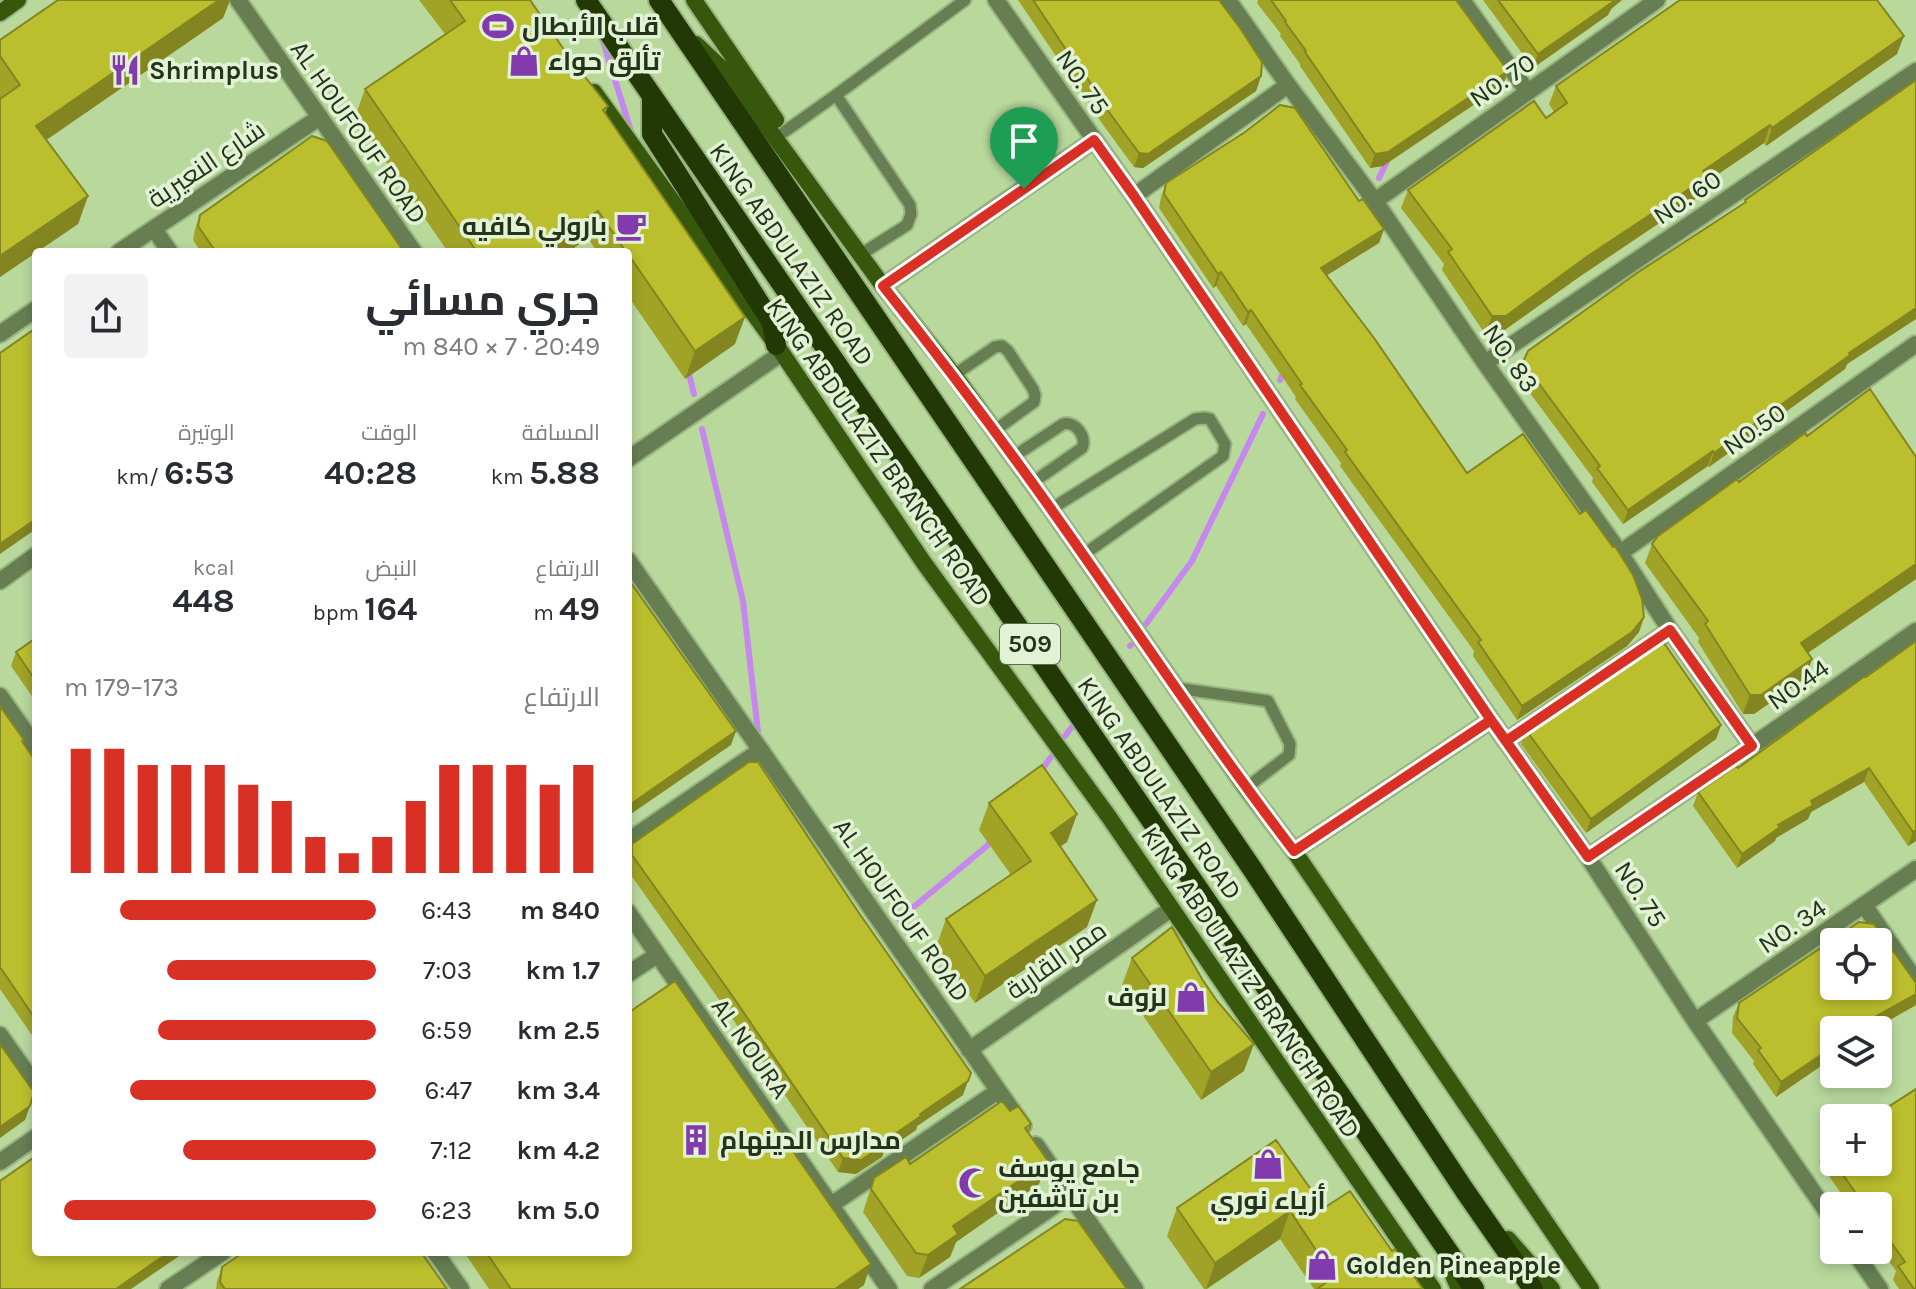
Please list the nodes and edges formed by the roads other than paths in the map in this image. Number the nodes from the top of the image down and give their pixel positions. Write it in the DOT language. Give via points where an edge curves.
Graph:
graph roads {
  1 [pos="18,0"];
  2 [pos="238,0"];
  3 [pos="586,0"];
  4 [pos="659,0"];
  5 [pos="694,0"];
  6 [pos="965,0"];
  7 [pos="996,0"];
  8 [pos="1228,0"];
  9 [pos="1462,0"];
  10 [pos="1657,0"];
  11 [pos="0,13"];
  12 [pos="680,29"];
  13 [pos="1916,71"];
  14 [pos="583,77"];
  15 [pos="1288,85"];
  16 [pos="1527,91"];
  17 [pos="836,95"];
  18 [pos="652,96"];
  19 [pos="320,117"];
  20 [pos="784,132"];
  21 [pos="1094,140"];
  22 [pos="1134,196"];
  23 [pos="1375,201"];
  24 [pos="154,229"];
  25 [pos="125,248"];
  26 [pos="167,248"];
  27 [pos="411,248"];
  28 [pos="866,251"];
  29 [pos="883,286"];
  30 [pos="32,312"];
  31 [pos="0,334"];
  32 [pos="1916,344"];
  33 [pos="779,349"];
  34 [pos="1485,363"];
  35 [pos="954,375"];
  36 [pos="994,431"];
  37 [pos="632,456"];
  38 [pos="1013,457"];
  39 [pos="1032,483"];
  40 [pos="1051,509"];
  41 [pos="1620,553"];
  42 [pos="1083,555"];
  43 [pos="32,558"];
  44 [pos="632,566"];
  45 [pos="0,581"];
  46 [pos="1670,630"];
  47 [pos="1916,631"];
  48 [pos="1176,688"];
  49 [pos="0,696"];
  50 [pos="1491,720"];
  51 [pos="32,741"];
  52 [pos="1506,741"];
  53 [pos="1752,746"];
  54 [pos="761,750"];
  55 [pos="1246,788"];
  56 [pos="632,838"];
  57 [pos="1294,851"];
  58 [pos="1588,857"];
  59 [pos="1916,869"];
  60 [pos="1864,905"];
  61 [pos="1171,909"];
  62 [pos="632,918"];
  63 [pos="657,955"];
  64 [pos="632,971"];
  65 [pos="1916,981"];
  66 [pos="1695,1021"];
  67 [pos="0,1035"];
  68 [pos="969,1050"];
  69 [pos="32,1080"];
  70 [pos="998,1091"];
  71 [pos="32,1140"];
  72 [pos="0,1162"];
  73 [pos="1465,1191"];
  74 [pos="1070,1195"];
  75 [pos="1820,1202"];
  76 [pos="831,1205"];
  77 [pos="1430,1225"];
  78 [pos="218,1256"];
  79 [pos="438,1256"];
  80 [pos="1863,1264"];
  81 [pos="177,1286"];
  82 [pos="461,1289"];
  83 [pos="889,1289"];
  84 [pos="932,1289"];
  85 [pos="1135,1289"];
  86 [pos="1433,1289"];
  87 [pos="1459,1289"];
  88 [pos="1474,1289"];
  89 [pos="1533,1289"];
  90 [pos="1552,1289"];
  91 [pos="1591,1289"];
  92 [pos="1880,1289"];
  1 -- 11 [label="main road"];
  2 -- 19 [label="street, AL HOUFOUF ROAD"];
  3 -- 18 [label="main road, KING ABDULAZIZ ROAD / 509"];
  4 -- 12 [label="main road, KING ABDULAZIZ ROAD / 509"];
  5 -- 20 [label="main road"];
  6 -- 17 [label="lane"];
  7 -- 21 [label="street, NO. 75"];
  8 -- 15 [label="street, NO. 83"];
  9 -- 16 [label="street"];
  10 -- 16 [label="street, NO. 70"];
  12 -- 29 [label="main road" via="731,77"];
  12 -- 73 [label="main road, KING ABDULAZIZ ROAD / 509" via="1253,870"];
  13 -- 34 [label="street, NO. 60"];
  14 -- 33 [label="main road, KING ABDULAZIZ BRANCH ROAD"];
  15 -- 22 [label="street"];
  15 -- 23 [label="street, NO. 83"];
  16 -- 23 [label="street, NO. 70"];
  17 -- 20 [label="lane"];
  17 -- 28 [label="lane" via="910,205 907,225"];
  18 -- 33 [label="main road" via="652,134 772,323"];
  18 -- 77 [label="main road, KING ABDULAZIZ ROAD / 509"];
  19 -- 24 [label="street, شارع النعيرية"];
  19 -- 27 [label="street, AL HOUFOUF ROAD"];
  20 -- 28 [label="main road"];
  21 -- 22 [label="street, NO. 75"];
  21 -- 29 [label="street"];
  22 -- 50 [label="street, NO. 75"];
  23 -- 34 [label="street, NO. 83"];
  24 -- 25 [label="street, شارع النعيرية"];
  24 -- 26 [label="street"];
  28 -- 29 [label="main road"];
  29 -- 35 [label="main road"];
  30 -- 31 [label="street"];
  32 -- 41 [label="street, NO.50"];
  33 -- 37 [label="street"];
  33 -- 61 [label="main road, KING ABDULAZIZ BRANCH ROAD"];
  34 -- 41 [label="street, NO. 83"];
  35 -- 36 [label="main road"];
  35 -- 36 [label="lane" via="995,347 1008,351 1033,389 1034,402"];
  36 -- 38 [label="main road"];
  38 -- 39 [label="main road"];
  38 -- 39 [label="lane" via="1069,422 1083,438 1082,448"];
  39 -- 40 [label="main road"];
  40 -- 42 [label="main road"];
  40 -- 42 [label="lane" via="1195,419 1210,419 1225,444 1223,456"];
  41 -- 46 [label="street, NO. 83"];
  42 -- 48 [label="main road"];
  43 -- 45 [label="street"];
  44 -- 54 [label="street, AL HOUFOUF ROAD"];
  46 -- 52 [label="street"];
  46 -- 53 [label="street, NO. 83"];
  47 -- 53 [label="street, NO.44"];
  48 -- 55 [label="main road"];
  48 -- 55 [label="lane" via="1268,701 1286,733 1289,755"];
  49 -- 51 [label="street"];
  50 -- 52 [label="street, NO. 75"];
  50 -- 57 [label="street"];
  52 -- 58 [label="street, NO. 75"];
  53 -- 58 [label="street, NO.44"];
  54 -- 56 [label="street"];
  54 -- 68 [label="street, AL HOUFOUF ROAD"];
  55 -- 57 [label="main road"];
  57 -- 91 [label="main road"];
  58 -- 66 [label="street, NO. 75"];
  59 -- 60 [label="street, NO. 34"];
  60 -- 65 [label="street"];
  60 -- 66 [label="street, NO. 34"];
  61 -- 68 [label="street, ممر القاربة"];
  61 -- 86 [label="main road, KING ABDULAZIZ BRANCH ROAD"];
  62 -- 63 [label="street, AL NOURA"];
  63 -- 64 [label="street"];
  63 -- 76 [label="street, AL NOURA"];
  66 -- 75 [label="street, NO. 75"];
  67 -- 69 [label="street"];
  68 -- 70 [label="street, AL HOUFOUF ROAD"];
  70 -- 74 [label="street, AL HOUFOUF ROAD"];
  70 -- 76 [label="street"];
  71 -- 72 [label="street"];
  73 -- 89 [label="main road, KING ABDULAZIZ ROAD / 509"];
  73 -- 90 [label="main road"];
  74 -- 84 [label="street"];
  74 -- 85 [label="street, AL HOUFOUF ROAD"];
  76 -- 83 [label="street, AL NOURA"];
  77 -- 87 [label="main road"];
  77 -- 88 [label="main road, KING ABDULAZIZ ROAD / 509"];
  78 -- 81 [label="street"];
  79 -- 82 [label="street"];
  80 -- 92 [label="street"];
}
